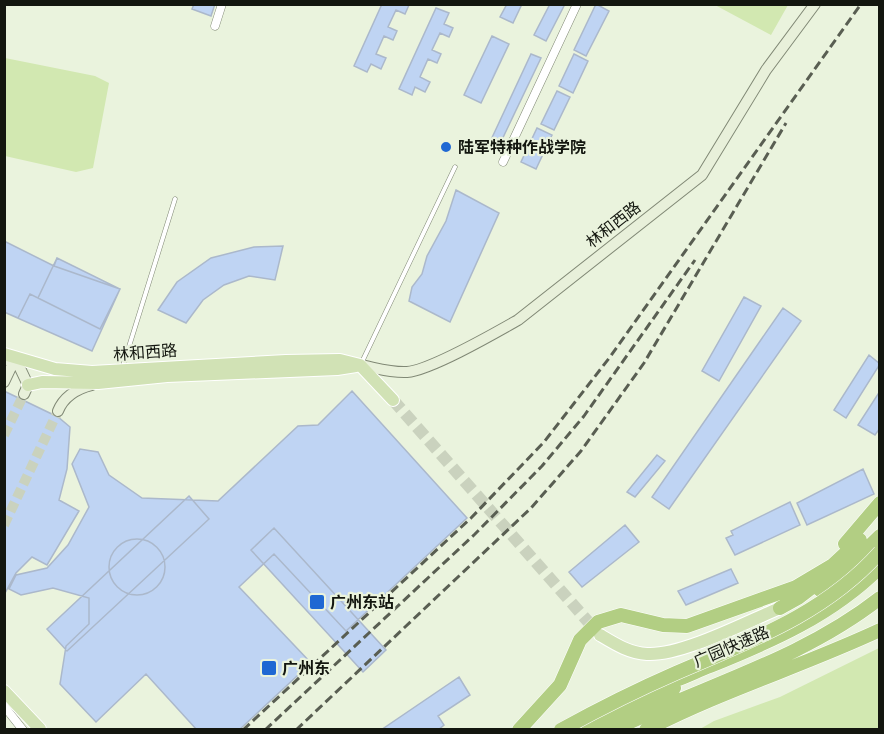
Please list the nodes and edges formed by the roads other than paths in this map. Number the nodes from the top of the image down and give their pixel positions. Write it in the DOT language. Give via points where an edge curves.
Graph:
graph roads {
  1 [pos="222,4"];
  2 [pos="577,4"];
  3 [pos="815,4"];
  4 [pos="215,26"];
  5 [pos="503,162"];
  6 [pos="455,167"];
  7 [pos="175,199"];
  8 [pos="7,359"];
  9 [pos="360,365"];
  10 [pos="42,366"];
  11 [pos="121,370"];
  12 [pos="4,382"];
  13 [pos="62,383"];
  14 [pos="98,383"];
  15 [pos="26,389"];
  16 [pos="393,400"];
  17 [pos="879,503"];
  18 [pos="879,516"];
  19 [pos="879,538"];
  20 [pos="860,540"];
  21 [pos="879,552"];
  22 [pos="879,567"];
  23 [pos="879,580"];
  24 [pos="879,598"];
  25 [pos="780,608"];
  26 [pos="814,618"];
  27 [pos="687,626"];
  28 [pos="879,630"];
  29 [pos="600,635"];
  30 [pos="4,691"];
  31 [pos="4,706"];
  32 [pos="632,720"];
  33 [pos="23,729"];
  34 [pos="40,729"];
  35 [pos="519,729"];
  36 [pos="552,729"];
  37 [pos="561,729"];
  38 [pos="588,729"];
  39 [pos="613,729"];
  40 [pos="618,729"];
  41 [pos="646,729"];
  1 -- 4 [label="street"];
  2 -- 5 [label="street"];
  3 -- 9 [label="main road, 林和西路" via="766,70 702,174 518,320 407,372"];
  6 -- 9 [label="lane"];
  7 -- 11 [label="lane"];
  8 -- 10 [label="main road, 林和西路"];
  8 -- 12 [label="main road"];
  8 -- 15 [label="main road" via="25,373"];
  9 -- 11 [label="main road, 林和西路" via="340,360 285,361"];
  9 -- 14 [label="main road, 林和西路"];
  9 -- 16 [label="main road"];
  10 -- 11 [label="main road, 林和西路" via="78,371"];
  10 -- 13 [label="main road"];
  13 -- 14 [label="main road, 林和西路"];
  13 -- 14 [label="main road" via="65,389 60,407 80,388"];
  13 -- 15 [label="main road, 林和西路"];
  17 -- 27 [label="highway" via="846,542 815,568"];
  18 -- 20 [label="highway"];
  19 -- 25 [label="highway" via="813,595"];
  19 -- 26 [label="highway"];
  20 -- 25 [label="highway" via="814,588"];
  20 -- 27 [label="highway" via="833,565 796,587"];
  21 -- 37 [label="highway, 广园快速路, bridge" via="823,603 761,637 635,691"];
  22 -- 26 [label="highway" via="853,592"];
  23 -- 38 [label="highway, 广园快速路" via="843,609 806,631"];
  24 -- 32 [label="highway" via="848,622 799,649"];
  25 -- 29 [label="main road" via="659,654 631,651"];
  26 -- 36 [label="highway" via="757,647 676,680 628,689"];
  27 -- 35 [label="highway" via="621,615 598,622 580,640 560,685"];
  28 -- 41 [label="highway"];
  30 -- 34 [label="main road"];
  31 -- 33 [label="street"];
  32 -- 39 [label="highway"];
  32 -- 40 [label="highway"];
}
